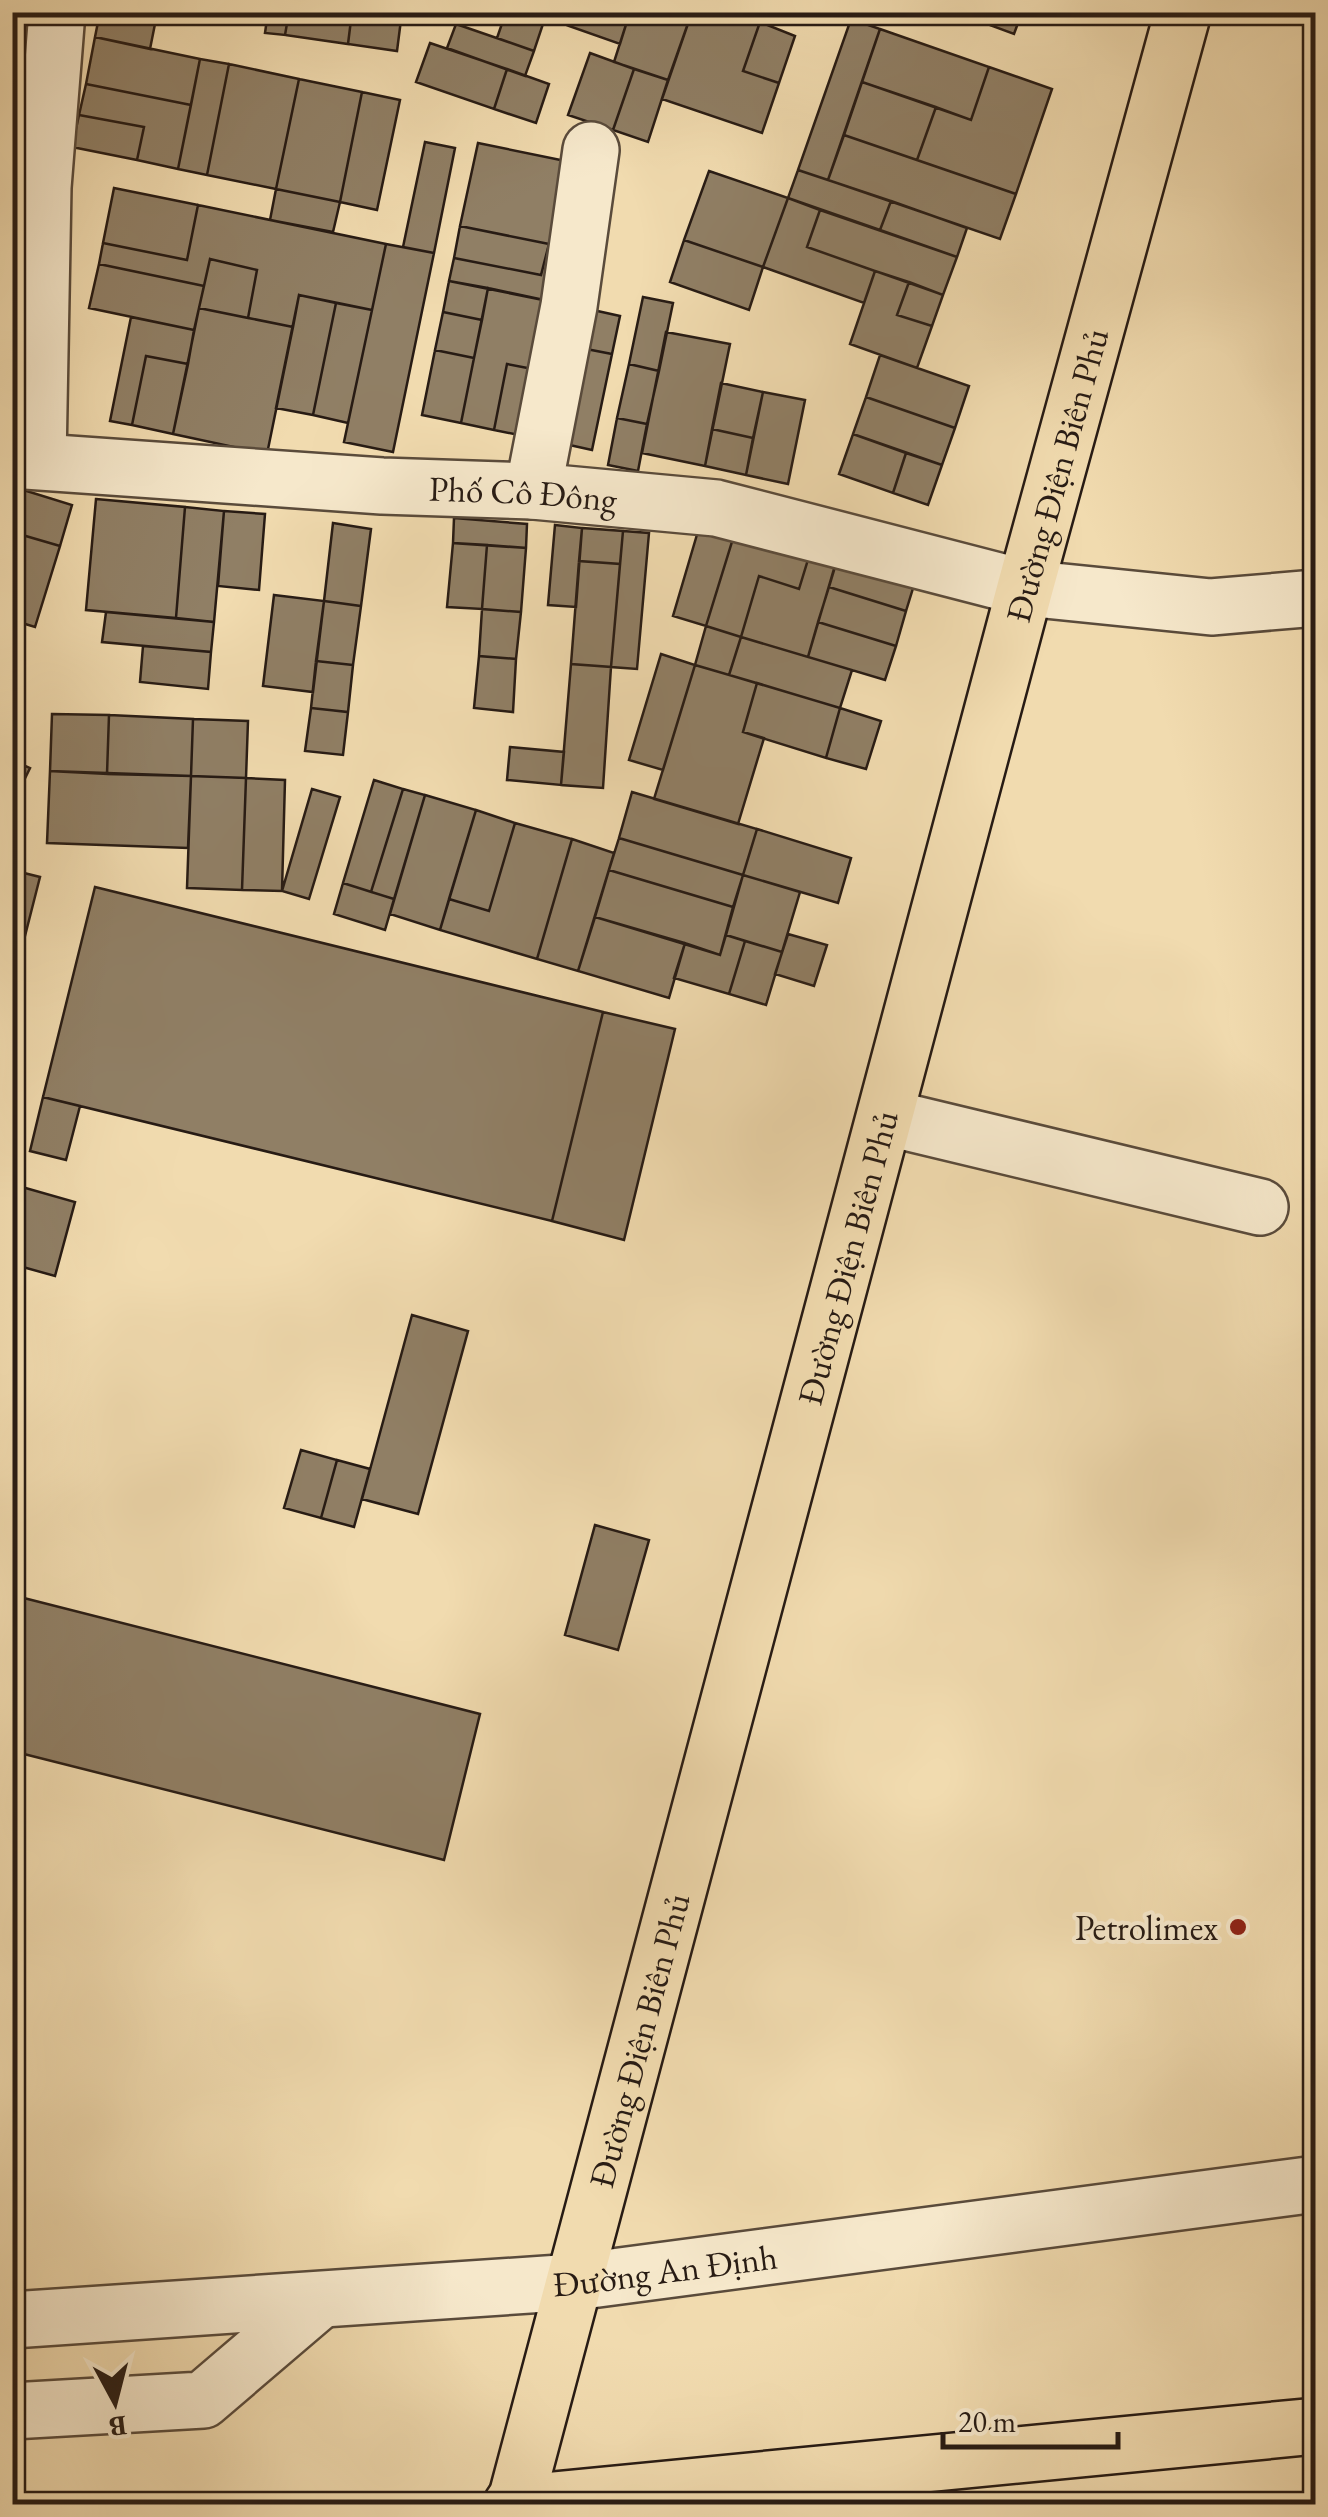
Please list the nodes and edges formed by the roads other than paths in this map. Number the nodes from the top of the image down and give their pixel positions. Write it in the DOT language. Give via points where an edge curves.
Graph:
graph roads {
  1 [pos="57,12"];
  2 [pos="1184,12"];
  3 [pos="591,150"];
  4 [pos="25,461"];
  5 [pos="533,491"];
  6 [pos="1025,588"];
  7 [pos="1316,598"];
  8 [pos="885,1117"];
  9 [pos="1260,1208"];
  10 [pos="1316,2184"];
  11 [pos="575,2282"];
  12 [pos="320,2300"];
  13 [pos="12,2320"];
  14 [pos="12,2411"];
  15 [pos="1316,2426"];
  16 [pos="514,2504"];
  1 -- 4 [label="street"];
  2 -- 6 [label="main road, Đường Điện Biên Phủ"];
  3 -- 5 [label="street"];
  4 -- 5 [label="street, Phố Cô Đông"];
  5 -- 6 [label="street, Phố Cô Đông" via="716,508"];
  6 -- 7 [label="street, Phố Cô Đông" via="1211,607"];
  6 -- 8 [label="main road, Đường Điện Biên Phủ"];
  8 -- 9 [label="street"];
  8 -- 11 [label="main road, Đường Điện Biên Phủ"];
  10 -- 11 [label="street, Đường An Định"];
  11 -- 12 [label="street, Đường An Định"];
  11 -- 16 [label="main road, Đường Điện Biên Phủ"];
  12 -- 13 [label="street, Đường An Định"];
  12 -- 14 [label="street" via="203,2400"];
  15 -- 16 [label="main road"];
}
